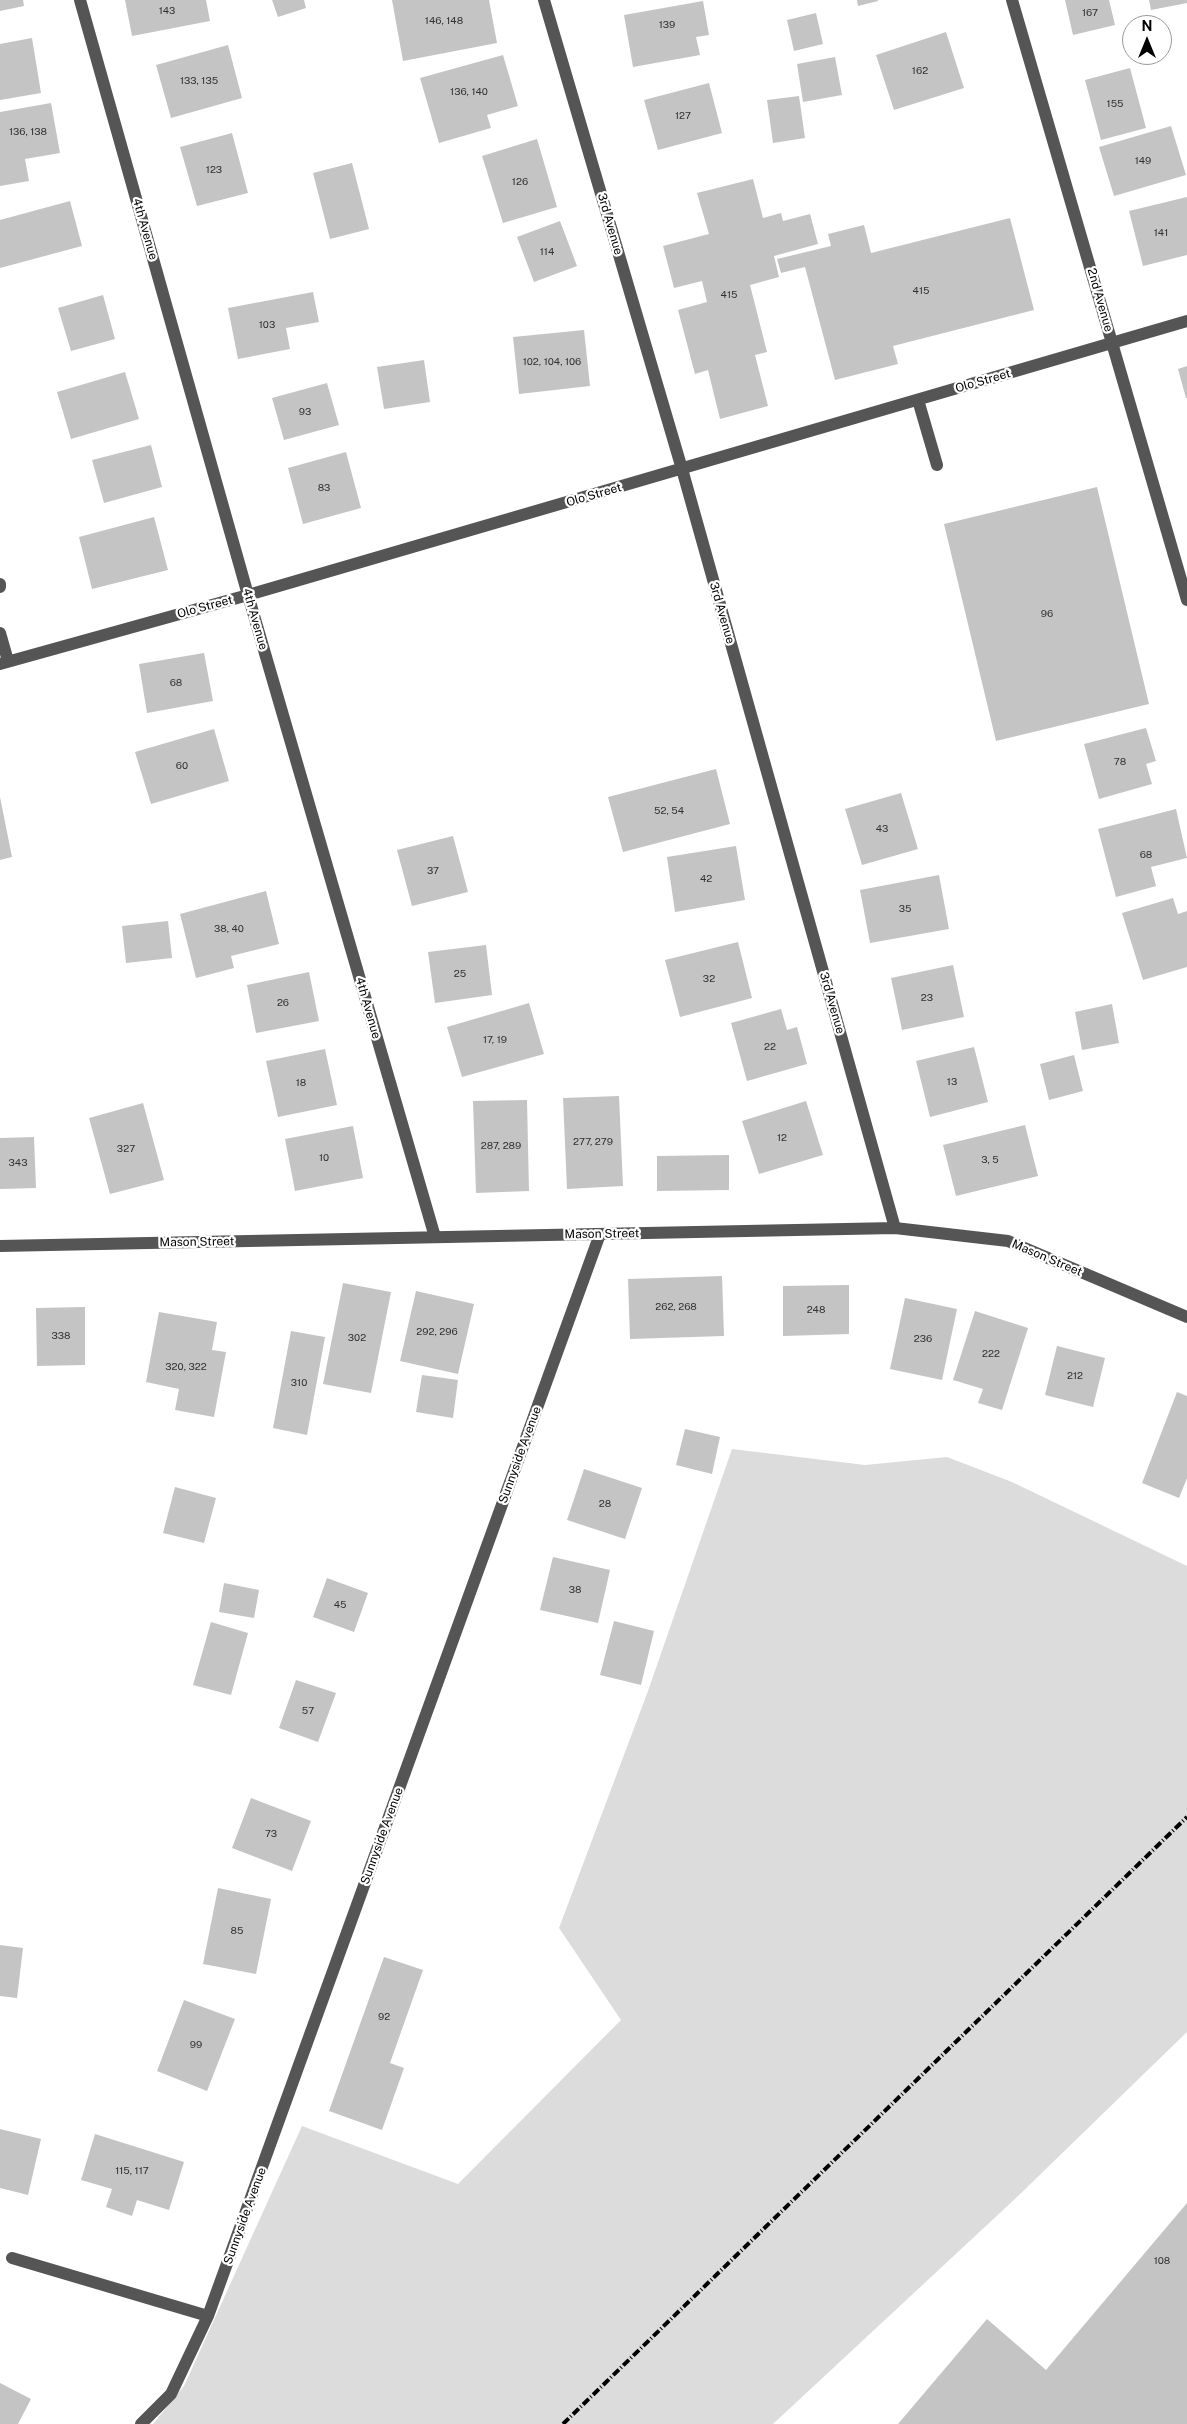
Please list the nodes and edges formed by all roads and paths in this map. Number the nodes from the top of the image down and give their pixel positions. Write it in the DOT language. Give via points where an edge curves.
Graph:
graph roads {
  1 [pos="80,0"];
  2 [pos="544,0"];
  3 [pos="1012,0"];
  4 [pos="1187,321"];
  5 [pos="1113,343"];
  6 [pos="918,400"];
  7 [pos="937,465"];
  8 [pos="682,469"];
  9 [pos="248,595"];
  10 [pos="1187,600"];
  11 [pos="0,633"];
  12 [pos="4,662"];
  13 [pos="895,1228"];
  14 [pos="600,1234"];
  15 [pos="435,1237"];
  16 [pos="0,1246"];
  17 [pos="1187,1317"];
  18 [pos="12,2258"];
  19 [pos="208,2316"];
  20 [pos="141,2424"];
  1 -- 9 [label="street, 4th Avenue"];
  2 -- 8 [label="street, 3rd Avenue"];
  3 -- 5 [label="street, 2nd Avenue"];
  4 -- 5 [label="street, Olo Street"];
  5 -- 6 [label="street, Olo Street"];
  5 -- 10 [label="street, 2nd Avenue"];
  6 -- 7 [label="street"];
  6 -- 8 [label="street, Olo Street"];
  8 -- 9 [label="street, Olo Street"];
  8 -- 13 [label="street, 3rd Avenue"];
  9 -- 12 [label="street, Olo Street"];
  9 -- 15 [label="street, 4th Avenue"];
  11 -- 12 [label="street"];
  13 -- 14 [label="street, Mason Street"];
  13 -- 17 [label="street, Mason Street" via="1008,1241"];
  14 -- 15 [label="street, Mason Street"];
  14 -- 19 [label="street, Sunnyside Avenue"];
  15 -- 16 [label="street, Mason Street"];
  18 -- 19 [label="street"];
  19 -- 20 [label="street, Sunnyside Avenue" via="171,2394"];
}
